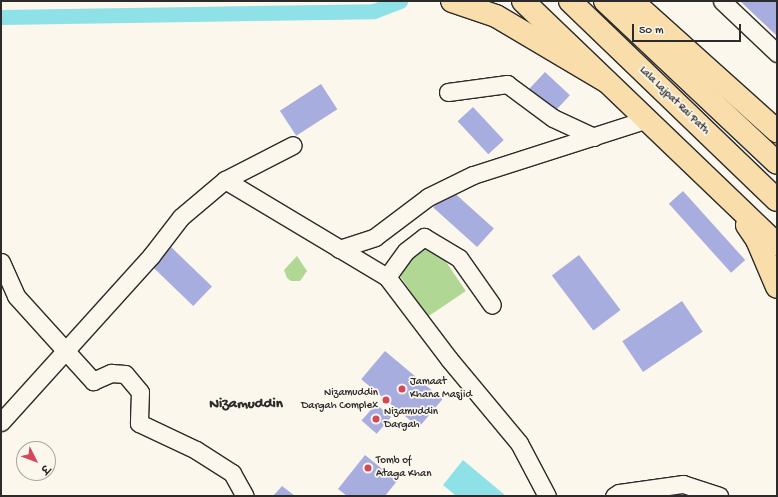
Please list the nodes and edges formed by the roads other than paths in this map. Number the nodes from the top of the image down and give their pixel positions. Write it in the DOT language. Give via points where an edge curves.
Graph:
graph roads {
  1 [pos="523,1"];
  2 [pos="570,1"];
  3 [pos="605,1"];
  4 [pos="632,1"];
  5 [pos="722,1"];
  6 [pos="458,3"];
  7 [pos="777,53"];
  8 [pos="706,68"];
  9 [pos="606,81"];
  10 [pos="448,92"];
  11 [pos="777,115"];
  12 [pos="647,119"];
  13 [pos="777,131"];
  14 [pos="594,136"];
  15 [pos="293,145"];
  16 [pos="777,164"];
  17 [pos="225,180"];
  18 [pos="720,188"];
  19 [pos="777,200"];
  20 [pos="777,245"];
  21 [pos="339,249"];
  22 [pos="1,262"];
  23 [pos="387,277"];
  24 [pos="777,287"];
  25 [pos="492,305"];
  26 [pos="66,350"];
  27 [pos="1,422"];
  28 [pos="245,496"];
  29 [pos="547,496"];
  30 [pos="614,496"];
  31 [pos="719,496"];
  1 -- 9 [label="main road"];
  2 -- 19 [label="main road, Lala Lajpat Rai Path"];
  3 -- 16 [label="main road"];
  4 -- 8 [label="main road"];
  5 -- 7 [label="street"];
  6 -- 9 [label="main road" via="496,16"];
  8 -- 11 [label="main road"];
  8 -- 13 [label="main road"];
  9 -- 12 [label="main road"];
  10 -- 14 [label="street" via="507,84 553,118"];
  12 -- 14 [label="street"];
  12 -- 18 [label="main road"];
  14 -- 21 [label="street" via="473,175 428,196 375,237"];
  15 -- 17 [label="street"];
  17 -- 21 [label="street"];
  17 -- 26 [label="street" via="181,217 150,256"];
  18 -- 20 [label="main road"];
  18 -- 24 [label="main road" via="757,240"];
  21 -- 23 [label="street"];
  22 -- 26 [label="street" via="16,296"];
  23 -- 25 [label="street" via="406,251 424,237 459,258"];
  23 -- 29 [label="street" via="449,359 519,443"];
  26 -- 27 [label="street"];
  26 -- 28 [label="street" via="93,381 111,373 125,374 140,392 139,423 196,450 232,473"];
  30 -- 31 [label="street" via="619,493 682,484"];
}
